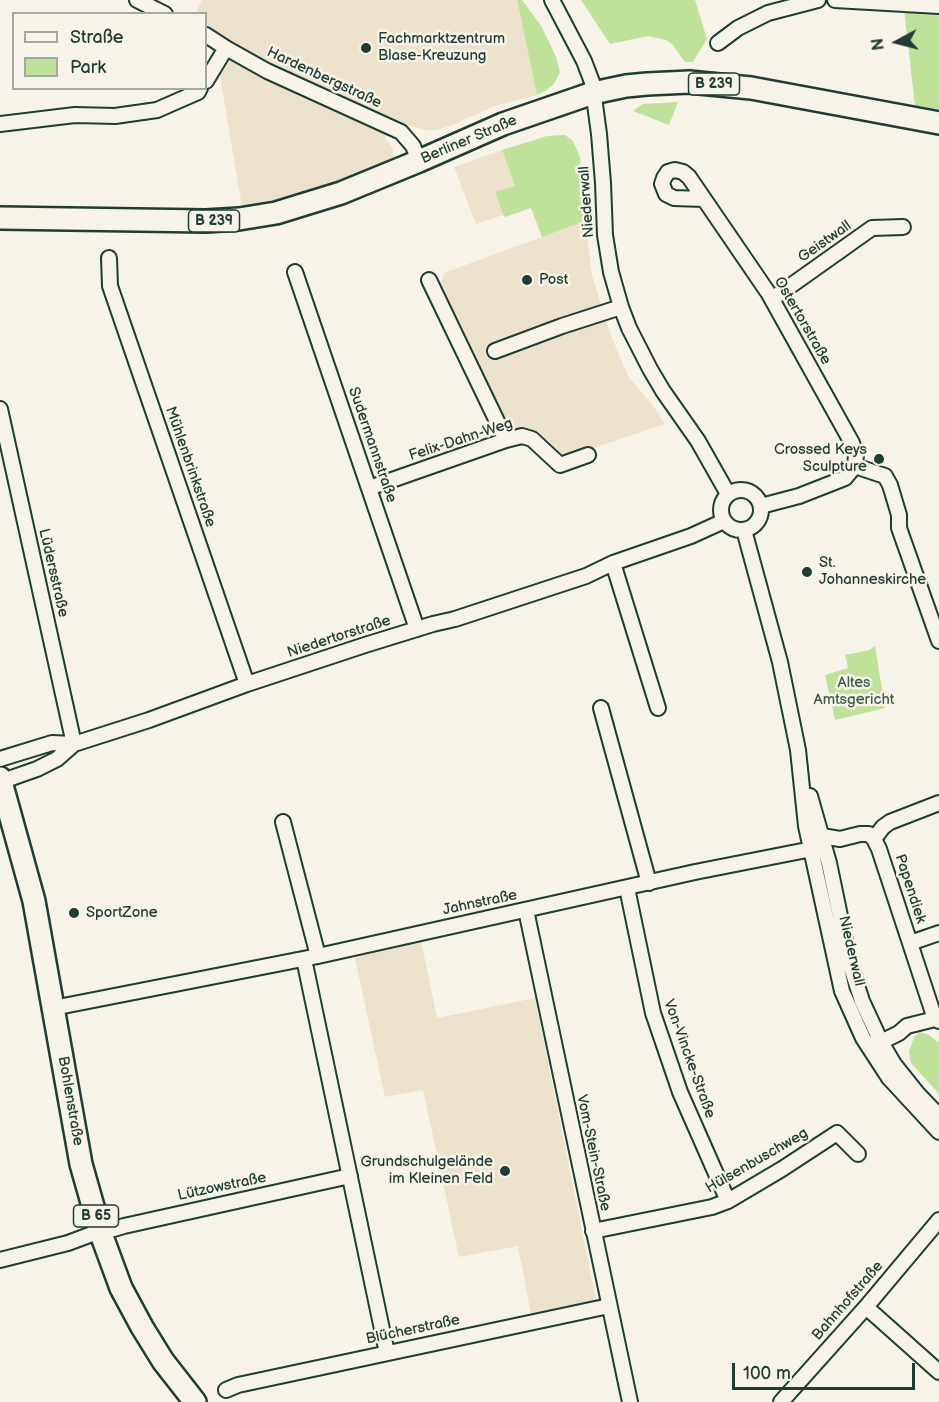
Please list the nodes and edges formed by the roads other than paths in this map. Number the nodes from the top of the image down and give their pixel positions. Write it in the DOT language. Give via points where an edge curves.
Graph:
graph roads {
  1 [pos="137,0"];
  2 [pos="552,0"];
  3 [pos="818,0"];
  4 [pos="835,0"];
  5 [pos="939,6"];
  6 [pos="161,12"];
  7 [pos="207,36"];
  8 [pos="718,43"];
  9 [pos="226,48"];
  10 [pos="207,79"];
  11 [pos="199,90"];
  12 [pos="593,93"];
  13 [pos="939,123"];
  14 [pos="0,124"];
  15 [pos="419,161"];
  16 [pos="704,199"];
  17 [pos="0,218"];
  18 [pos="903,227"];
  19 [pos="110,258"];
  20 [pos="295,273"];
  21 [pos="429,280"];
  22 [pos="772,299"];
  23 [pos="621,307"];
  24 [pos="495,351"];
  25 [pos="0,409"];
  26 [pos="506,440"];
  27 [pos="588,455"];
  28 [pos="855,466"];
  29 [pos="369,488"];
  30 [pos="729,494"];
  31 [pos="761,506"];
  32 [pos="724,521"];
  33 [pos="744,530"];
  34 [pos="613,563"];
  35 [pos="417,629"];
  36 [pos="939,641"];
  37 [pos="247,684"];
  38 [pos="601,708"];
  39 [pos="658,708"];
  40 [pos="74,744"];
  41 [pos="798,750"];
  42 [pos="0,759"];
  43 [pos="0,781"];
  44 [pos="939,803"];
  45 [pos="283,822"];
  46 [pos="822,836"];
  47 [pos="874,839"];
  48 [pos="812,849"];
  49 [pos="649,883"];
  50 [pos="627,888"];
  51 [pos="526,910"];
  52 [pos="939,933"];
  53 [pos="910,943"];
  54 [pos="318,956"];
  55 [pos="304,959"];
  56 [pos="52,1008"];
  57 [pos="937,1020"];
  58 [pos="881,1042"];
  59 [pos="866,1045"];
  60 [pos="939,1116"];
  61 [pos="939,1132"];
  62 [pos="858,1154"];
  63 [pos="350,1176"];
  64 [pos="728,1201"];
  65 [pos="939,1220"];
  66 [pos="100,1231"];
  67 [pos="592,1231"];
  68 [pos="0,1260"];
  69 [pos="609,1306"];
  70 [pos="866,1306"];
  71 [pos="387,1353"];
  72 [pos="939,1372"];
  73 [pos="226,1390"];
  74 [pos="195,1402"];
  75 [pos="630,1402"];
  76 [pos="781,1402"];
  1 -- 6 [label="street"];
  2 -- 12 [label="street, Niederwall" via="589,71"];
  3 -- 8 [label="street" via="768,13"];
  4 -- 5 [label="street"];
  7 -- 9 [label="street, Hardenbergstraße"];
  9 -- 10 [label="street"];
  9 -- 15 [label="street, Hardenbergstraße" via="401,132"];
  11 -- 14 [label="street" via="158,110"];
  12 -- 13 [label="main road, Berliner Straße / B 239" via="647,84 699,83 751,88"];
  12 -- 15 [label="main road, Berliner Straße / B 239" via="494,127"];
  12 -- 23 [label="street, Niederwall" via="605,235"];
  15 -- 17 [label="main road, Berliner Straße / B 239" via="341,193 276,213 239,219"];
  16 -- 22 [label="street, Ostertorstraße"];
  18 -- 22 [label="street, Geistwall" via="872,228"];
  19 -- 37 [label="street, Mühlenbrinkstraße" via="110,286"];
  20 -- 29 [label="street, Sudermannstraße"];
  21 -- 26 [label="street"];
  22 -- 28 [label="street, Ostertorstraße" via="852,443"];
  23 -- 24 [label="street"];
  23 -- 30 [label="street, Niederwall" via="650,369"];
  25 -- 40 [label="street, Lüdersstraße"];
  26 -- 27 [label="street, Felix-Dahn-Weg" via="522,436 532,439 560,465"];
  26 -- 29 [label="street, Felix-Dahn-Weg"];
  28 -- 31 [label="street" via="845,478"];
  28 -- 36 [label="street" via="885,476 890,485 899,528"];
  29 -- 35 [label="street, Sudermannstraße"];
  30 -- 31 [label="street" via="749,491"];
  30 -- 32 [label="street" via="721,506"];
  31 -- 33 [label="street" via="757,523"];
  32 -- 33 [label="street" via="734,529"];
  32 -- 34 [label="street, Niedertorstraße"];
  33 -- 41 [label="street, Niederwall" via="780,662"];
  34 -- 35 [label="street, Niedertorstraße" via="586,576"];
  34 -- 39 [label="street"];
  35 -- 37 [label="street, Niedertorstraße"];
  37 -- 40 [label="street, Niedertorstraße"];
  38 -- 49 [label="street"];
  40 -- 42 [label="street, Niedertorstraße" via="52,743"];
  40 -- 43 [label="street, Niedertorstraße" via="57,759"];
  41 -- 46 [label="street, Niederwall"];
  41 -- 48 [label="street, Niederwall"];
  43 -- 56 [label="main road, Bohlenstraße / B 65" via="34,901"];
  44 -- 47 [label="street" via="890,822"];
  45 -- 54 [label="street"];
  46 -- 47 [label="street" via="869,834"];
  46 -- 58 [label="street, Niederwall" via="850,964"];
  47 -- 53 [label="street, Papendiek"];
  48 -- 49 [label="street, Jahnstraße"];
  48 -- 59 [label="street, Niederwall" via="842,991"];
  49 -- 50 [label="street, Jahnstraße"];
  50 -- 51 [label="street, Jahnstraße"];
  50 -- 64 [label="street, Von-Vincke-Straße" via="653,1013 680,1092"];
  51 -- 54 [label="street, Jahnstraße"];
  51 -- 67 [label="street, Vom-Stein-Straße"];
  52 -- 53 [label="street"];
  53 -- 57 [label="street, Papendiek"];
  54 -- 55 [label="street, Jahnstraße"];
  55 -- 56 [label="street, Jahnstraße"];
  55 -- 63 [label="street"];
  56 -- 66 [label="main road, Bohlenstraße / B 65" via="81,1164"];
  57 -- 58 [label="street" via="907,1026"];
  58 -- 59 [label="street"];
  58 -- 60 [label="street, Niederwall" via="894,1064"];
  59 -- 61 [label="street, Niederwall" via="889,1078"];
  62 -- 64 [label="street, Hülsenbuschweg" via="837,1133"];
  63 -- 66 [label="street, Lützowstraße"];
  63 -- 71 [label="street"];
  64 -- 67 [label="street, Hülsenbuschweg"];
  65 -- 70 [label="street, Bahnhofstraße"];
  66 -- 68 [label="street, Lützowstraße"];
  66 -- 74 [label="main road, Bohlenstraße / B 65" via="121,1288 142,1327"];
  67 -- 69 [label="street, Vom-Stein-Straße"];
  69 -- 71 [label="street, Blücherstraße"];
  69 -- 75 [label="street, Vom-Stein-Straße"];
  70 -- 72 [label="street"];
  70 -- 76 [label="street, Bahnhofstraße"];
  71 -- 73 [label="street, Blücherstraße"];
}
